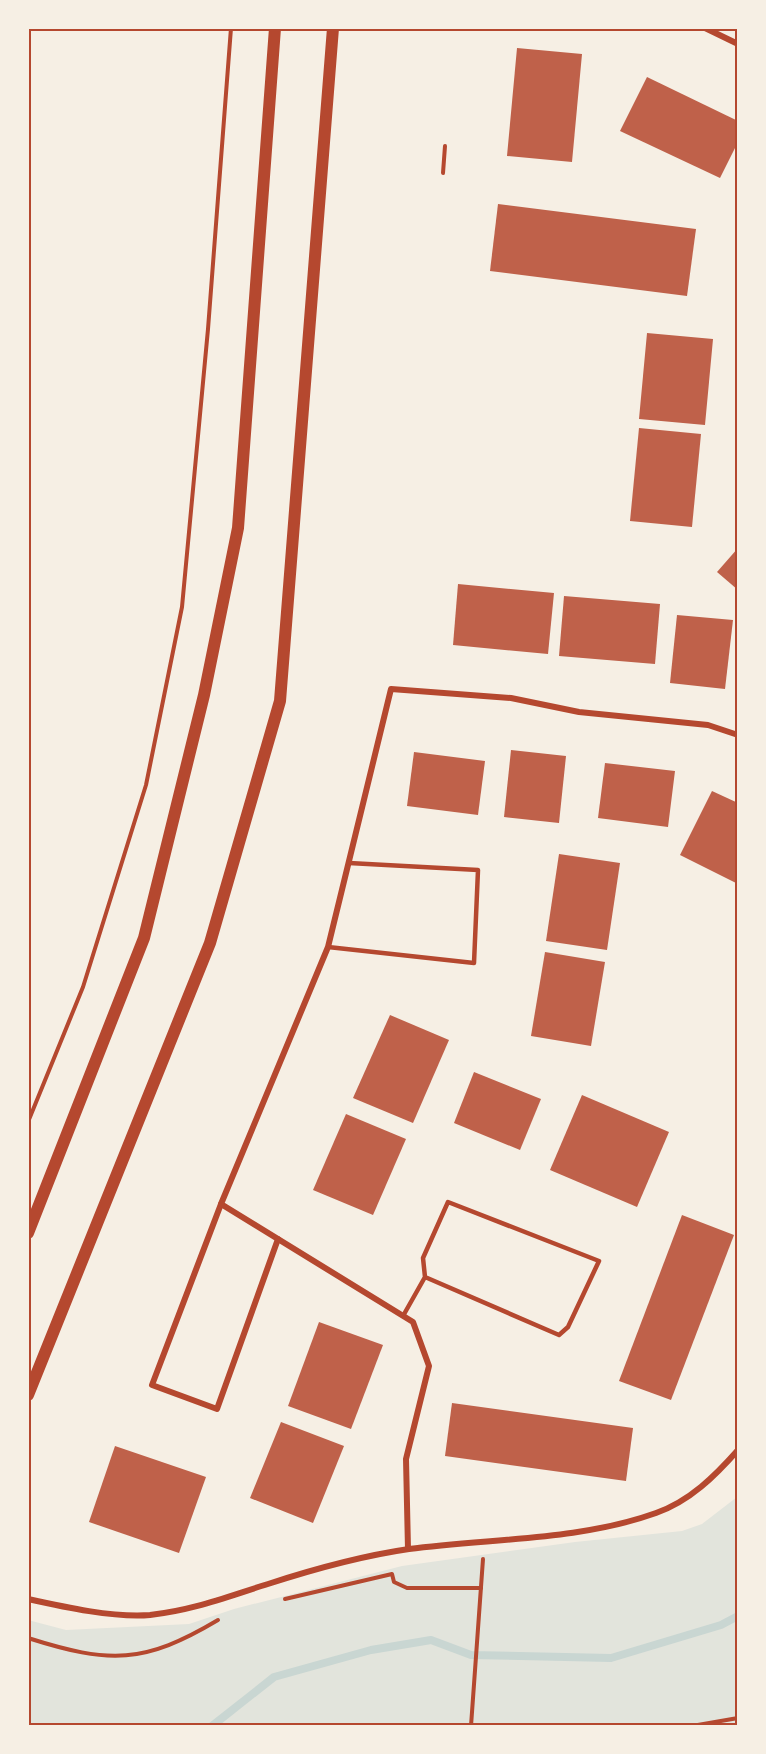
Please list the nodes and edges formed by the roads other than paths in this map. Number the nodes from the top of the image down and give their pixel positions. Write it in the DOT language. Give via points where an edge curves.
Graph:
graph roads {
  1 [pos="275,28"];
  2 [pos="333,28"];
  3 [pos="705,28"];
  4 [pos="738,44"];
  5 [pos="738,735"];
  6 [pos="349,863"];
  7 [pos="328,947"];
  8 [pos="221,1204"];
  9 [pos="28,1233"];
  10 [pos="278,1239"];
  11 [pos="425,1277"];
  12 [pos="403,1316"];
  13 [pos="28,1395"];
  14 [pos="738,1450"];
  15 [pos="408,1550"];
  16 [pos="28,1599"];
  1 -- 9 [label="main road" via="238,528 204,695 144,938"];
  2 -- 13 [label="main road" via="280,701 210,942"];
  3 -- 4 [label="street"];
  5 -- 6 [label="street" via="708,726 579,712 511,698 391,689"];
  6 -- 7 [label="street"];
  6 -- 7 [label="lane" via="478,870 474,963"];
  7 -- 8 [label="street"];
  8 -- 10 [label="street"];
  8 -- 10 [label="street" via="152,1385 217,1409"];
  10 -- 12 [label="street"];
  11 -- 11 [label="lane" via="559,1335 568,1327 599,1261 448,1202 423,1258"];
  11 -- 12 [label="lane"];
  12 -- 15 [label="street" via="413,1322 429,1366 406,1459"];
  14 -- 15 [label="street" via="709,1482 657,1513 594,1529"];
  15 -- 16 [label="street" via="345,1562 200,1607 147,1615 72,1609"];
}
